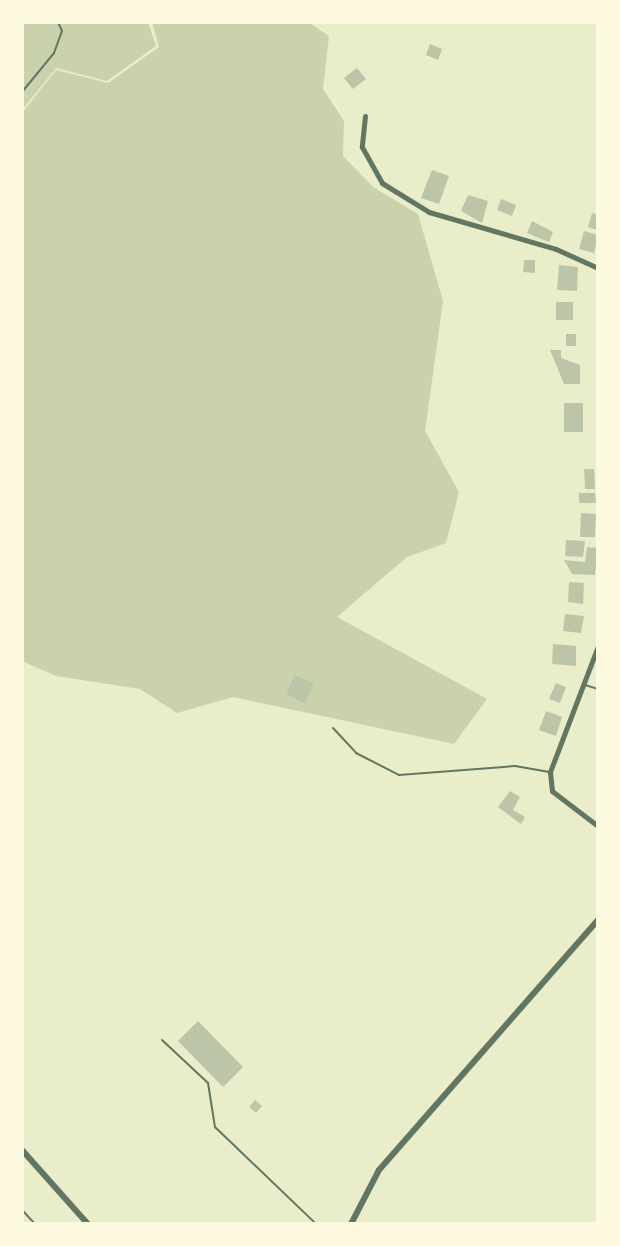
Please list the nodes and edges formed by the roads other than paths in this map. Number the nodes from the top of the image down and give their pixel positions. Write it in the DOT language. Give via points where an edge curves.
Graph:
graph roads {
  1 [pos="58,22"];
  2 [pos="22,92"];
  3 [pos="365,116"];
  4 [pos="598,268"];
  5 [pos="598,646"];
  6 [pos="584,685"];
  7 [pos="598,689"];
  8 [pos="333,728"];
  9 [pos="550,772"];
  10 [pos="598,826"];
  11 [pos="598,920"];
  12 [pos="162,1040"];
  13 [pos="22,1150"];
  14 [pos="22,1210"];
  15 [pos="35,1224"];
  16 [pos="88,1224"];
  17 [pos="316,1224"];
  18 [pos="351,1224"];
  1 -- 2 [label="lane" via="62,31 54,53"];
  3 -- 4 [label="street" via="362,147 382,183 429,212 556,249"];
  5 -- 6 [label="street"];
  6 -- 7 [label="lane"];
  6 -- 9 [label="street"];
  8 -- 9 [label="lane" via="356,753 399,775 515,766"];
  9 -- 10 [label="street" via="552,791"];
  11 -- 18 [label="street" via="379,1170"];
  12 -- 17 [label="lane" via="208,1083 215,1127"];
  13 -- 16 [label="street"];
  14 -- 15 [label="lane"];
}
